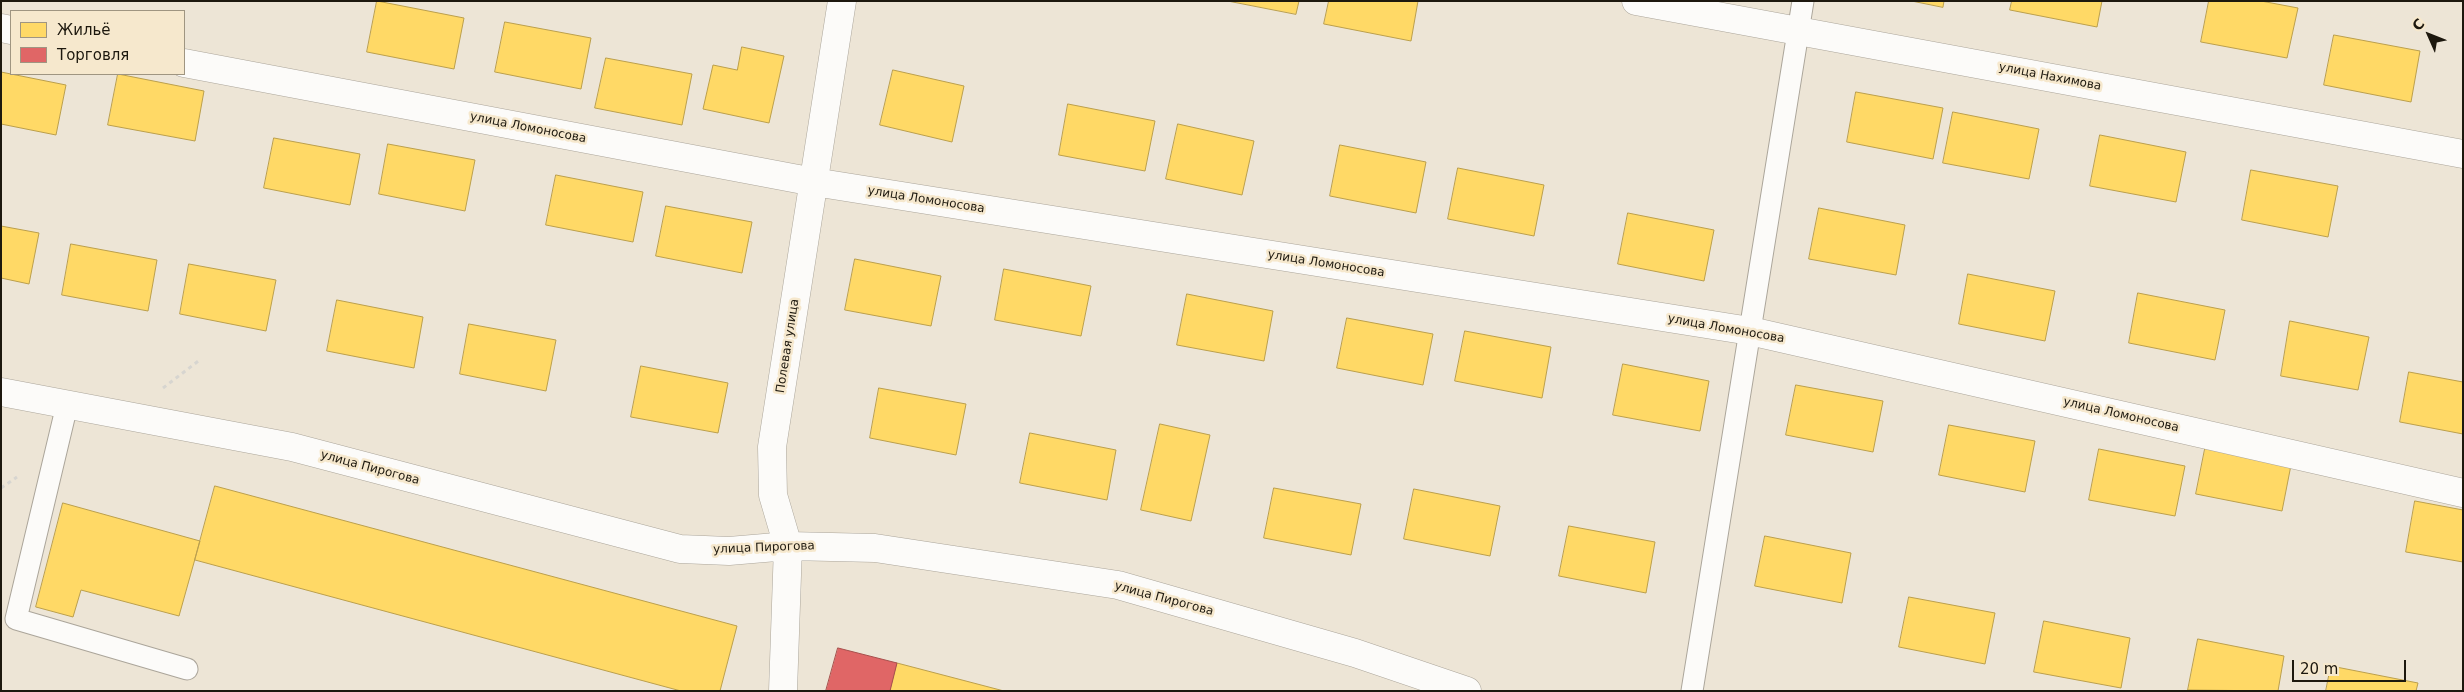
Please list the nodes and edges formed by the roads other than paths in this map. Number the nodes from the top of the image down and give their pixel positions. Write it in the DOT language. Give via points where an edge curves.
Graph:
graph roads {
  1 [pos="842,1"];
  2 [pos="1636,1"];
  3 [pos="1803,1"];
  4 [pos="1799,30"];
  5 [pos="185,63"];
  6 [pos="2463,154"];
  7 [pos="814,182"];
  8 [pos="1750,331"];
  9 [pos="1,392"];
  10 [pos="67,405"];
  11 [pos="2463,493"];
  12 [pos="788,546"];
  13 [pos="187,669"];
  14 [pos="1463,690"];
  15 [pos="784,691"];
  16 [pos="1692,691"];
  1 -- 7 [label="street, Полевая улица"];
  2 -- 4 [label="street, улица Нахимова"];
  3 -- 4 [label="lane"];
  4 -- 6 [label="street, улица Нахимова"];
  4 -- 8 [label="lane"];
  5 -- 7 [label="street, улица Ломоносова"];
  7 -- 8 [label="street, улица Ломоносова"];
  7 -- 12 [label="street, Полевая улица" via="772,447 773,495"];
  8 -- 11 [label="street, улица Ломоносова"];
  8 -- 16 [label="lane"];
  9 -- 10 [label="street, улица Пирогова"];
  10 -- 12 [label="street, улица Пирогова" via="292,447 680,549 730,551"];
  10 -- 13 [label="lane" via="16,619"];
  12 -- 14 [label="street, улица Пирогова" via="875,548 1118,585 1355,653"];
  12 -- 15 [label="street, Полевая улица"];
}
